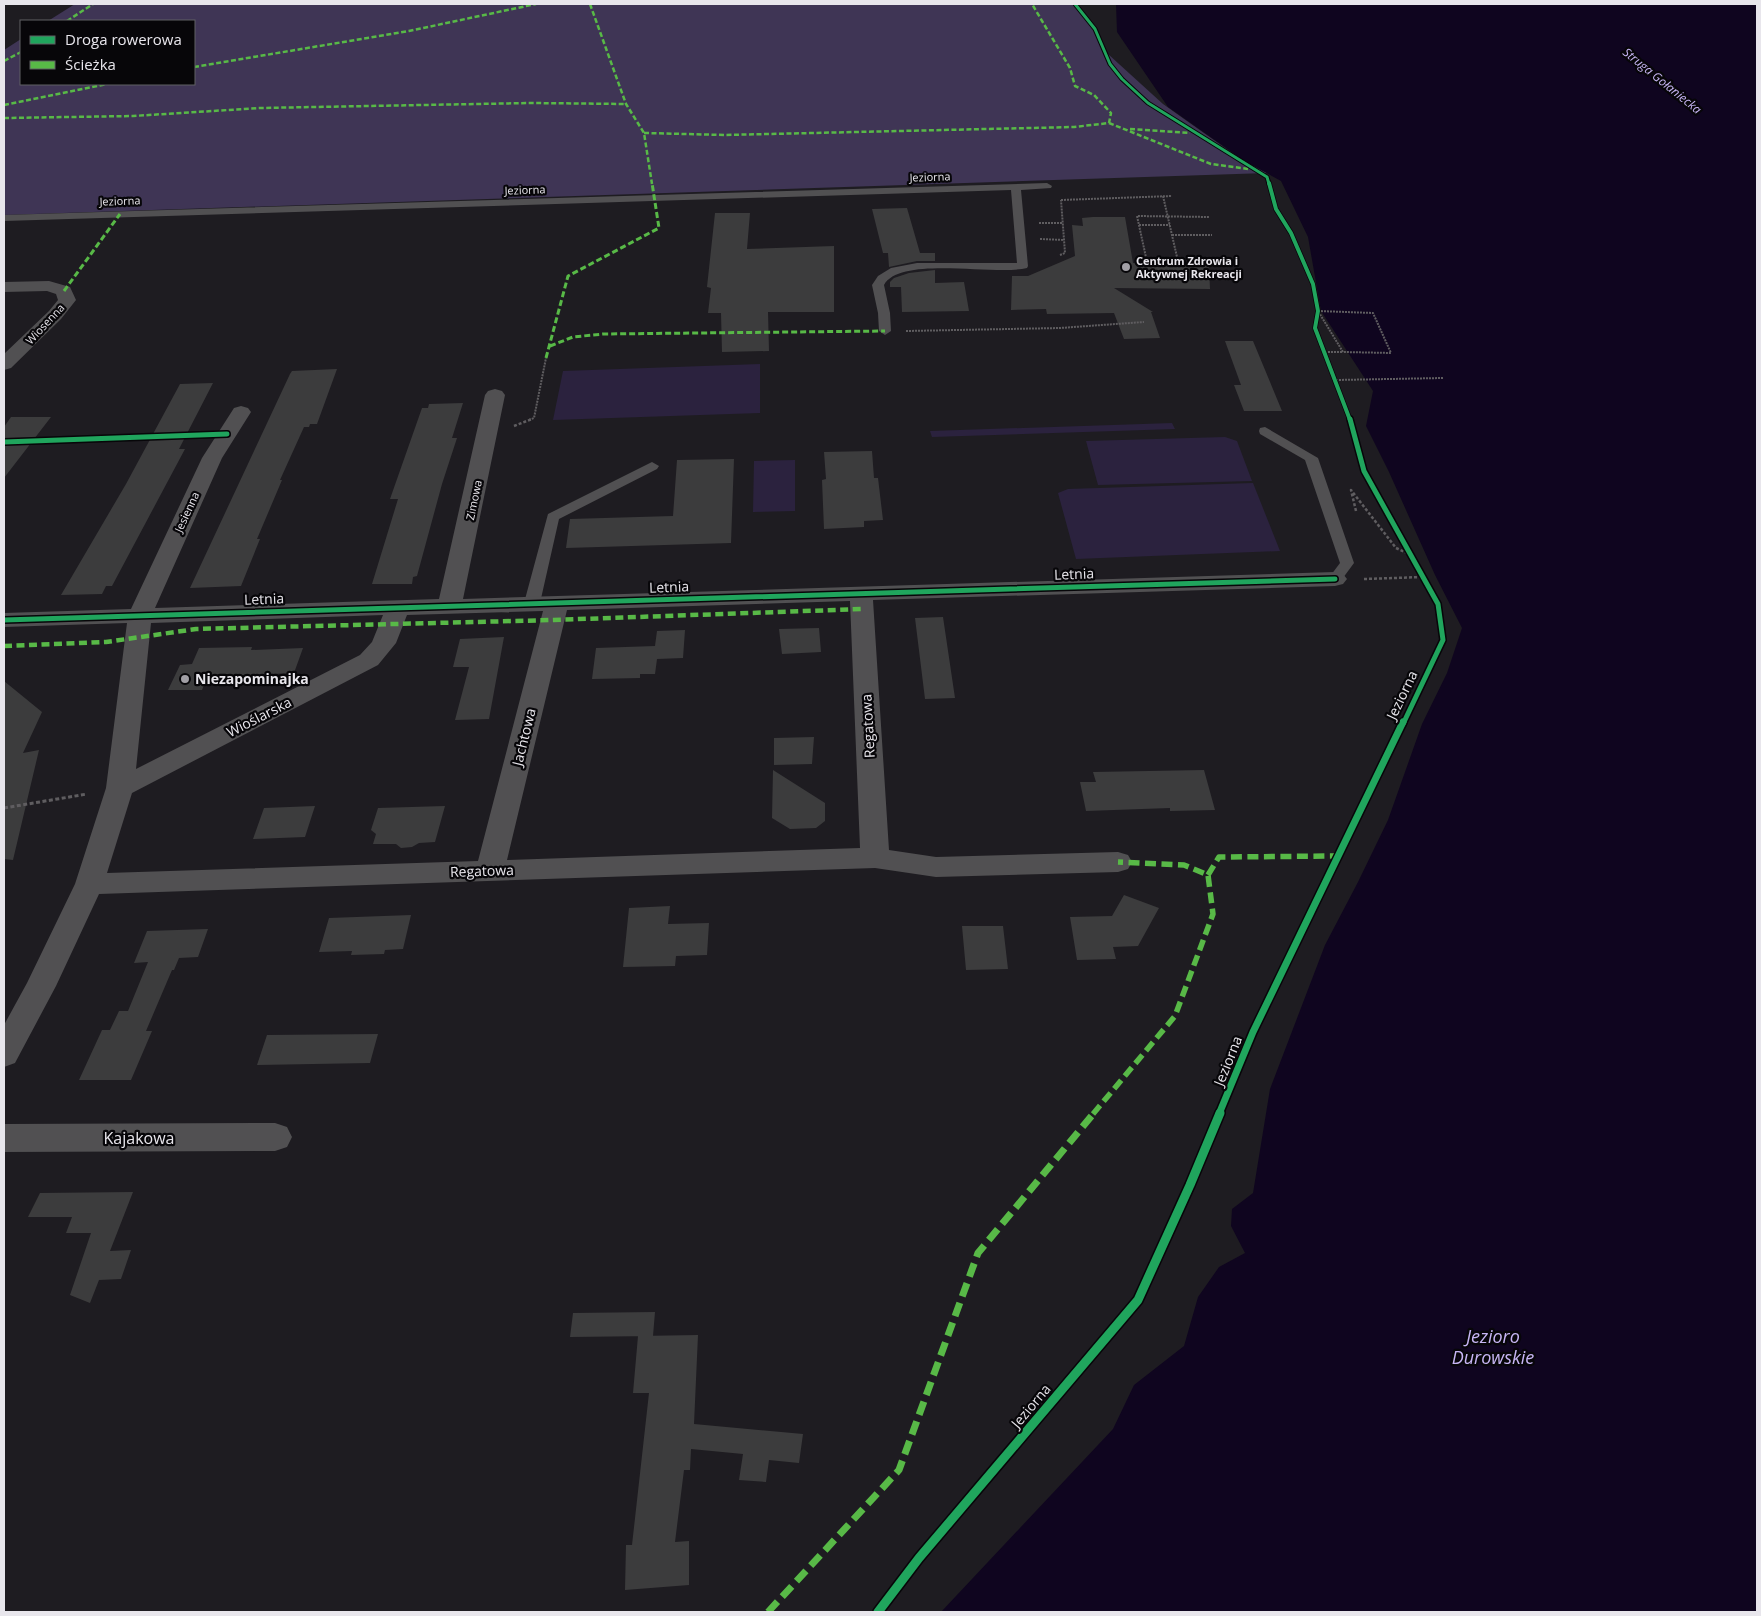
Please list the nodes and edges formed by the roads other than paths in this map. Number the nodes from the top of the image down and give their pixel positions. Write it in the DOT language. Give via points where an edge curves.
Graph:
graph roads {
  1 [pos="1043,186"];
  2 [pos="1016,188"];
  3 [pos="4,218"];
  4 [pos="4,287"];
  5 [pos="885,331"];
  6 [pos="4,364"];
  7 [pos="495,395"];
  8 [pos="241,412"];
  9 [pos="1265,431"];
  10 [pos="652,466"];
  11 [pos="1335,579"];
  12 [pos="861,593"];
  13 [pos="545,603"];
  14 [pos="450,605"];
  15 [pos="398,607"];
  16 [pos="140,616"];
  17 [pos="4,620"];
  18 [pos="120,788"];
  19 [pos="875,858"];
  20 [pos="1118,862"];
  21 [pos="490,871"];
  22 [pos="89,884"];
  23 [pos="4,1054"];
  24 [pos="275,1137"];
  25 [pos="4,1138"];
  1 -- 2 [label="lane, Jeziorna"];
  2 -- 3 [label="lane, Jeziorna"];
  2 -- 5 [label="lane" via="1023,266 917,266 895,270 882,278 878,285"];
  4 -- 6 [label="street, Wiosenna" via="49,286 64,291 67,300 55,316"];
  7 -- 14 [label="street, Zimowa"];
  8 -- 16 [label="street, Jesienna" via="212,458"];
  9 -- 11 [label="lane" via="1311,458 1347,563"];
  10 -- 13 [label="lane" via="553,517"];
  11 -- 12 [label="street, Letnia"];
  12 -- 13 [label="street, Letnia"];
  12 -- 19 [label="street, Regatowa"];
  13 -- 14 [label="street, Letnia"];
  13 -- 21 [label="street, Jachtowa"];
  14 -- 15 [label="street, Letnia"];
  15 -- 16 [label="street, Letnia"];
  15 -- 18 [label="street, Wioślarska" via="386,642 380,652 369,660"];
  16 -- 17 [label="street, Letnia"];
  16 -- 18 [label="street"];
  18 -- 22 [label="street"];
  19 -- 20 [label="street, Regatowa" via="936,867"];
  19 -- 21 [label="street, Regatowa"];
  21 -- 22 [label="street, Regatowa"];
  22 -- 23 [label="street" via="41,986"];
  24 -- 25 [label="street, Kajakowa"];
}
